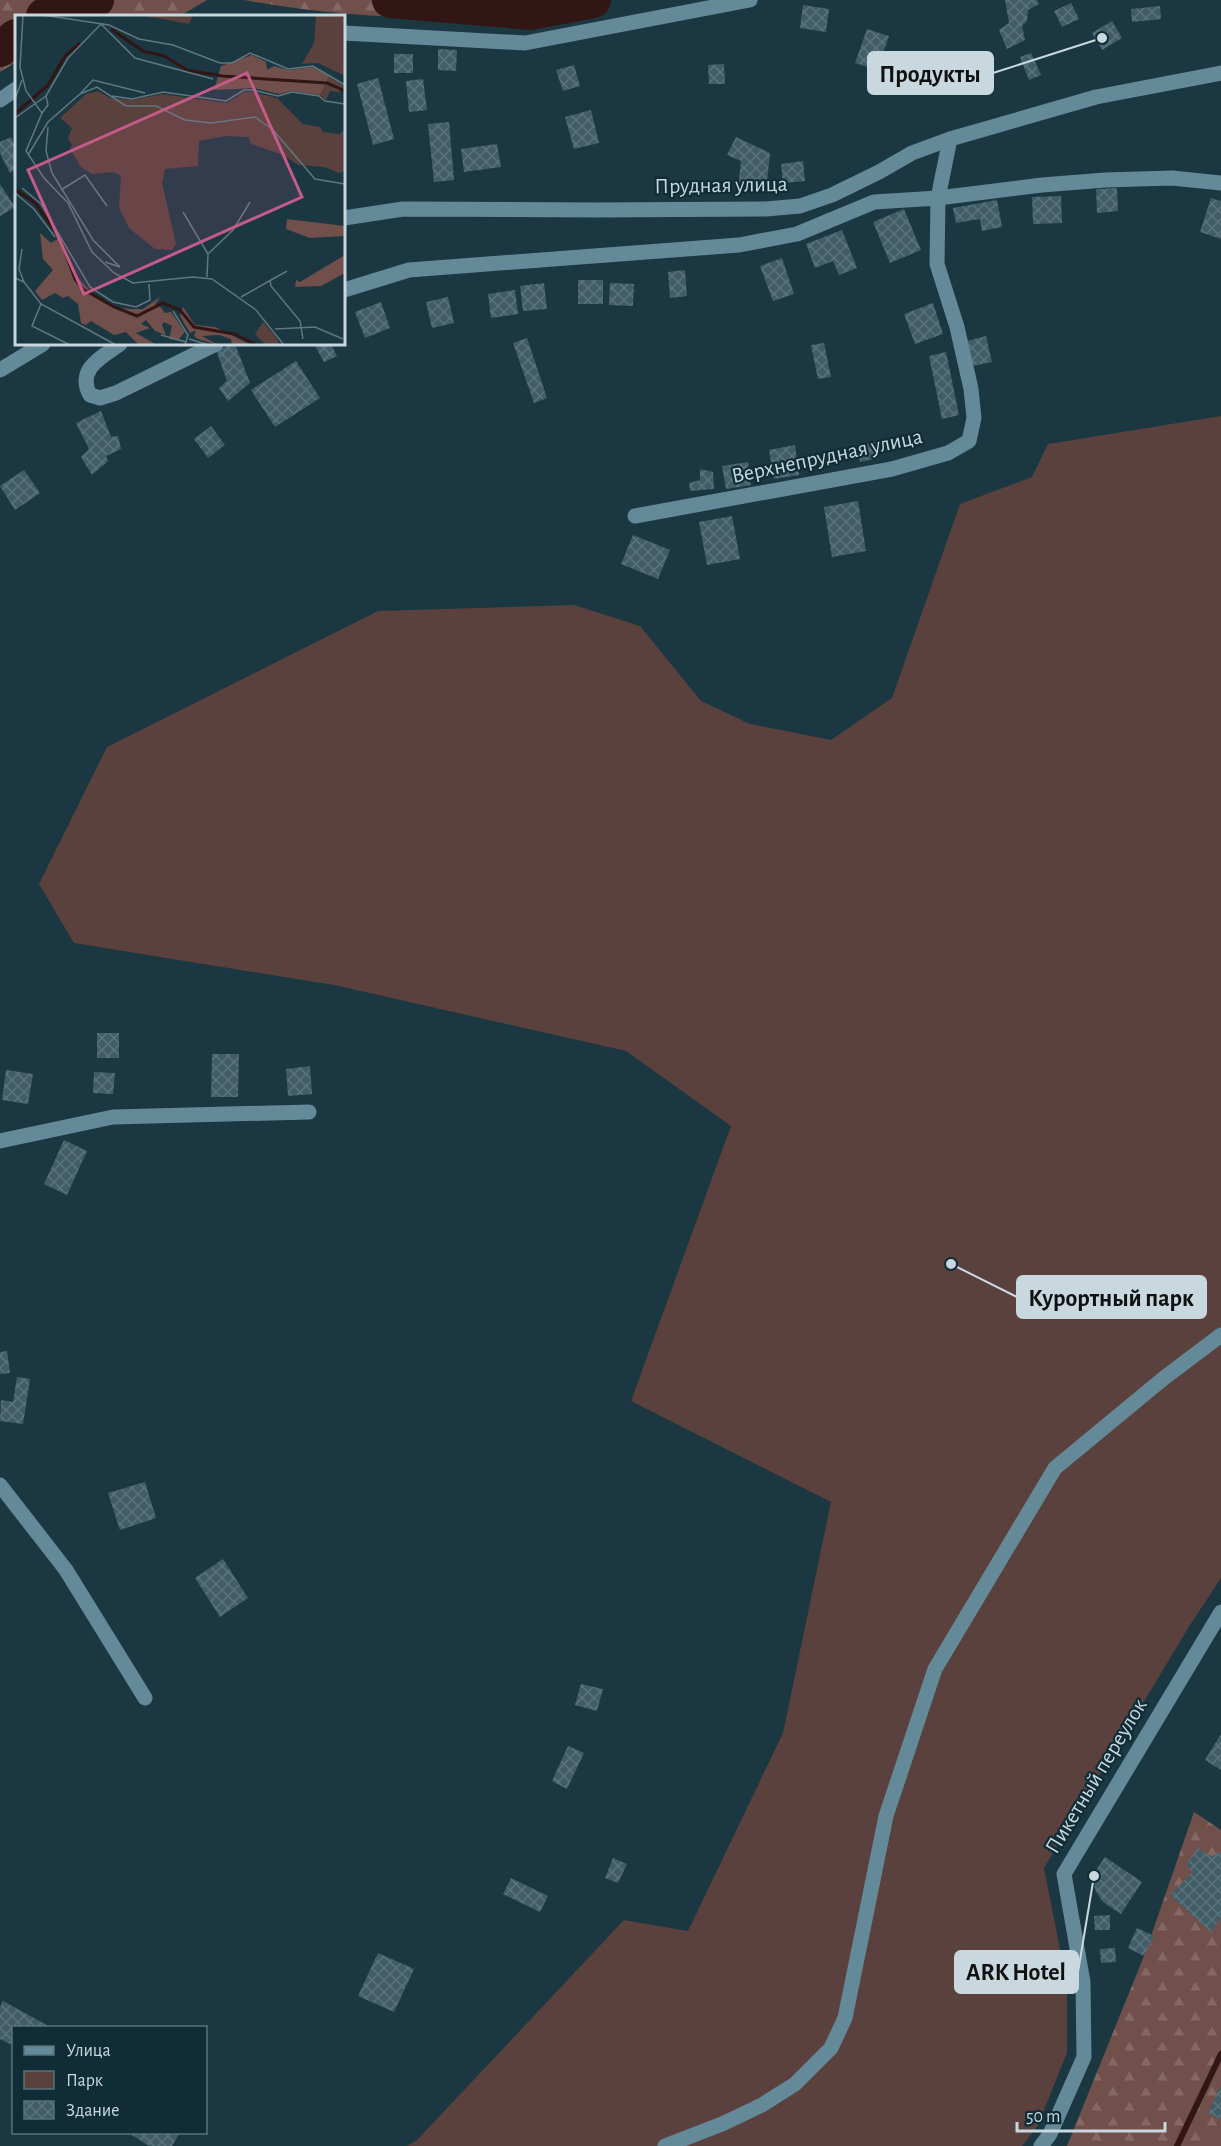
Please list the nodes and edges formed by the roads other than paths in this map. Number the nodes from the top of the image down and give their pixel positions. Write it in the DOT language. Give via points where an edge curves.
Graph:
graph roads {
  1 [pos="750,0"];
  2 [pos="345,33"];
  3 [pos="1221,73"];
  4 [pos="15,90"];
  5 [pos="0,100"];
  6 [pos="950,139"];
  7 [pos="1221,183"];
  8 [pos="938,198"];
  9 [pos="345,218"];
  10 [pos="345,290"];
  11 [pos="41,345"];
  12 [pos="118,345"];
  13 [pos="214,345"];
  14 [pos="0,370"];
  15 [pos="635,516"];
  16 [pos="309,1112"];
  17 [pos="0,1140"];
  18 [pos="1221,1335"];
  19 [pos="0,1485"];
  20 [pos="1221,1612"];
  21 [pos="145,1698"];
  22 [pos="665,2146"];
  23 [pos="1041,2146"];
  1 -- 2 [label="street" via="525,43"];
  3 -- 6 [label="street, Прудная улица" via="1096,97"];
  4 -- 5 [label="street"];
  6 -- 8 [label="street, Верхнепрудная улица"];
  6 -- 9 [label="street, Прудная улица" via="912,153 832,195 800,206 403,209"];
  7 -- 8 [label="street" via="1172,177 1105,180"];
  8 -- 10 [label="street" via="874,202 797,234 739,246 409,270"];
  8 -- 15 [label="street, Верхнепрудная улица" via="937,264 971,389 974,418 969,441 948,453 892,469"];
  11 -- 14 [label="street"];
  12 -- 13 [label="street" via="99,358 86,374 84,385 90,395 100,398 116,393"];
  16 -- 17 [label="street" via="113,1118"];
  18 -- 22 [label="street" via="1055,1468 935,1669 886,1816 845,2018 831,2048 795,2084 762,2105"];
  19 -- 21 [label="street" via="66,1570"];
  20 -- 23 [label="street, Пикетный переулок" via="1064,1874 1083,1982 1084,2058"];
}
